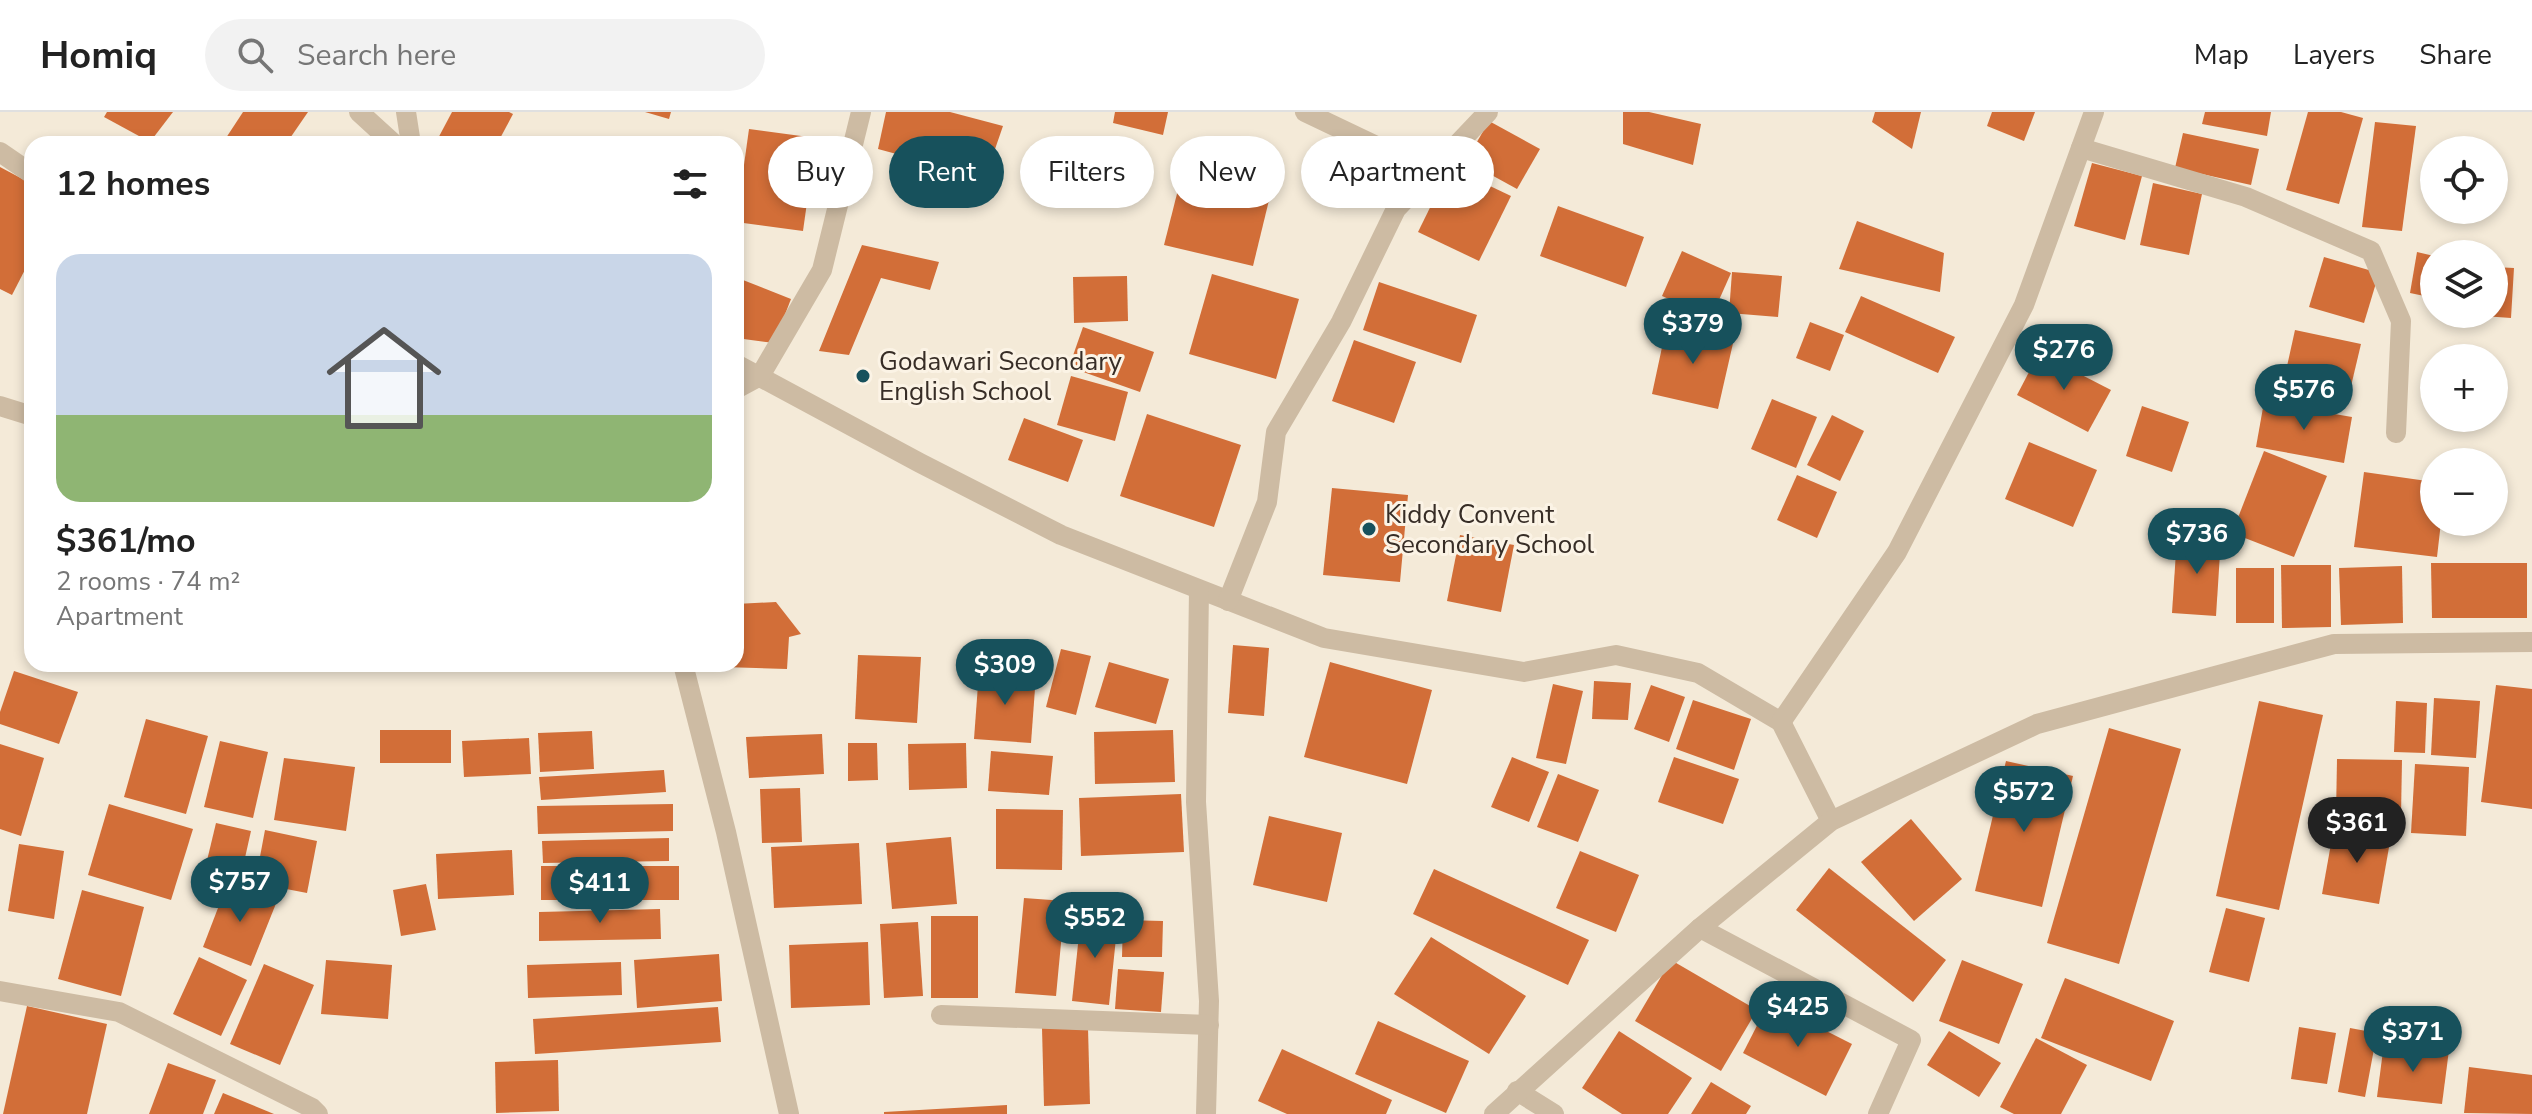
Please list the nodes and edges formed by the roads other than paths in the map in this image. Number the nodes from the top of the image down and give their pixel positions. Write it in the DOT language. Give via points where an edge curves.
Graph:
graph roads {
  1 [pos="359,112"];
  2 [pos="406,112"];
  3 [pos="861,112"];
  4 [pos="1305,112"];
  5 [pos="1488,112"];
  6 [pos="2094,112"];
  7 [pos="385,136"];
  8 [pos="410,136"];
  9 [pos="1355,136"];
  10 [pos="1465,136"];
  11 [pos="2081,148"];
  12 [pos="0,152"];
  13 [pos="24,168"];
  14 [pos="1397,208"];
  15 [pos="744,368"];
  16 [pos="760,376"];
  17 [pos="744,385"];
  18 [pos="0,406"];
  19 [pos="24,414"];
  20 [pos="2396,433"];
  21 [pos="1199,590"];
  22 [pos="1228,601"];
  23 [pos="2532,642"];
  24 [pos="685,672"];
  25 [pos="1781,722"];
  26 [pos="1831,821"];
  27 [pos="1700,928"];
  28 [pos="0,991"];
  29 [pos="941,1015"];
  30 [pos="1209,1025"];
  31 [pos="1517,1091"];
  32 [pos="318,1114"];
  33 [pos="789,1114"];
  34 [pos="1206,1114"];
  35 [pos="1494,1114"];
  36 [pos="1554,1114"];
  37 [pos="1878,1114"];
  1 -- 7 [label="street"];
  2 -- 8 [label="street"];
  3 -- 16 [label="street" via="822,270"];
  4 -- 9 [label="street"];
  5 -- 10 [label="street"];
  6 -- 11 [label="street"];
  11 -- 20 [label="street" via="2246,197 2371,251 2401,321"];
  11 -- 25 [label="street" via="2024,305 1897,552"];
  12 -- 13 [label="street"];
  14 -- 22 [label="street" via="1341,322 1276,432 1267,502"];
  15 -- 16 [label="street"];
  16 -- 17 [label="street"];
  16 -- 21 [label="street" via="1061,535"];
  18 -- 19 [label="street"];
  21 -- 22 [label="street"];
  21 -- 30 [label="street" via="1196,802"];
  22 -- 25 [label="street" via="1324,638 1524,672 1616,655 1644,661 1698,673"];
  23 -- 26 [label="street" via="2334,644 2037,724"];
  24 -- 33 [label="street"];
  25 -- 26 [label="street"];
  26 -- 27 [label="street"];
  27 -- 31 [label="street"];
  27 -- 37 [label="street" via="1911,1040"];
  28 -- 32 [label="street" via="119,1012"];
  29 -- 30 [label="street"];
  30 -- 34 [label="street"];
  31 -- 35 [label="street"];
  31 -- 36 [label="street"];
}
